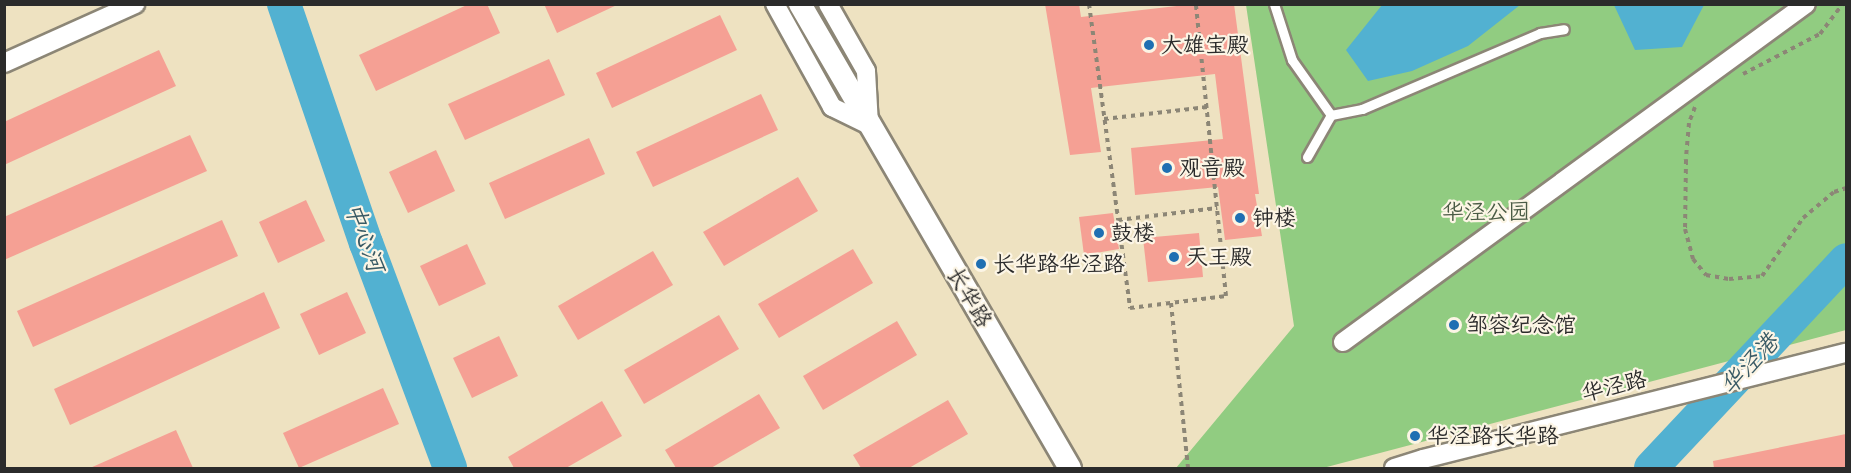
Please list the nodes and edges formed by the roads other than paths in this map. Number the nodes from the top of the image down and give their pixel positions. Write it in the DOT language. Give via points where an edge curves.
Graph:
graph roads {
  1 [pos="135,4"];
  2 [pos="775,4"];
  3 [pos="801,4"];
  4 [pos="828,4"];
  5 [pos="1274,4"];
  6 [pos="1806,4"];
  7 [pos="1564,29"];
  8 [pos="4,63"];
  9 [pos="1331,115"];
  10 [pos="869,125"];
  11 [pos="1307,157"];
  12 [pos="1343,342"];
  13 [pos="1846,353"];
  14 [pos="1070,468"];
  15 [pos="1394,468"];
  1 -- 8 [label="street"];
  2 -- 10 [label="street" via="832,106"];
  3 -- 10 [label="street, 长华路"];
  4 -- 10 [label="street, 长华路" via="866,72"];
  5 -- 9 [label="lane" via="1292,60"];
  6 -- 12 [label="street"];
  7 -- 9 [label="lane" via="1540,33 1362,109"];
  9 -- 11 [label="lane"];
  10 -- 14 [label="street, 长华路"];
  13 -- 15 [label="street, 华泾路"];
}
